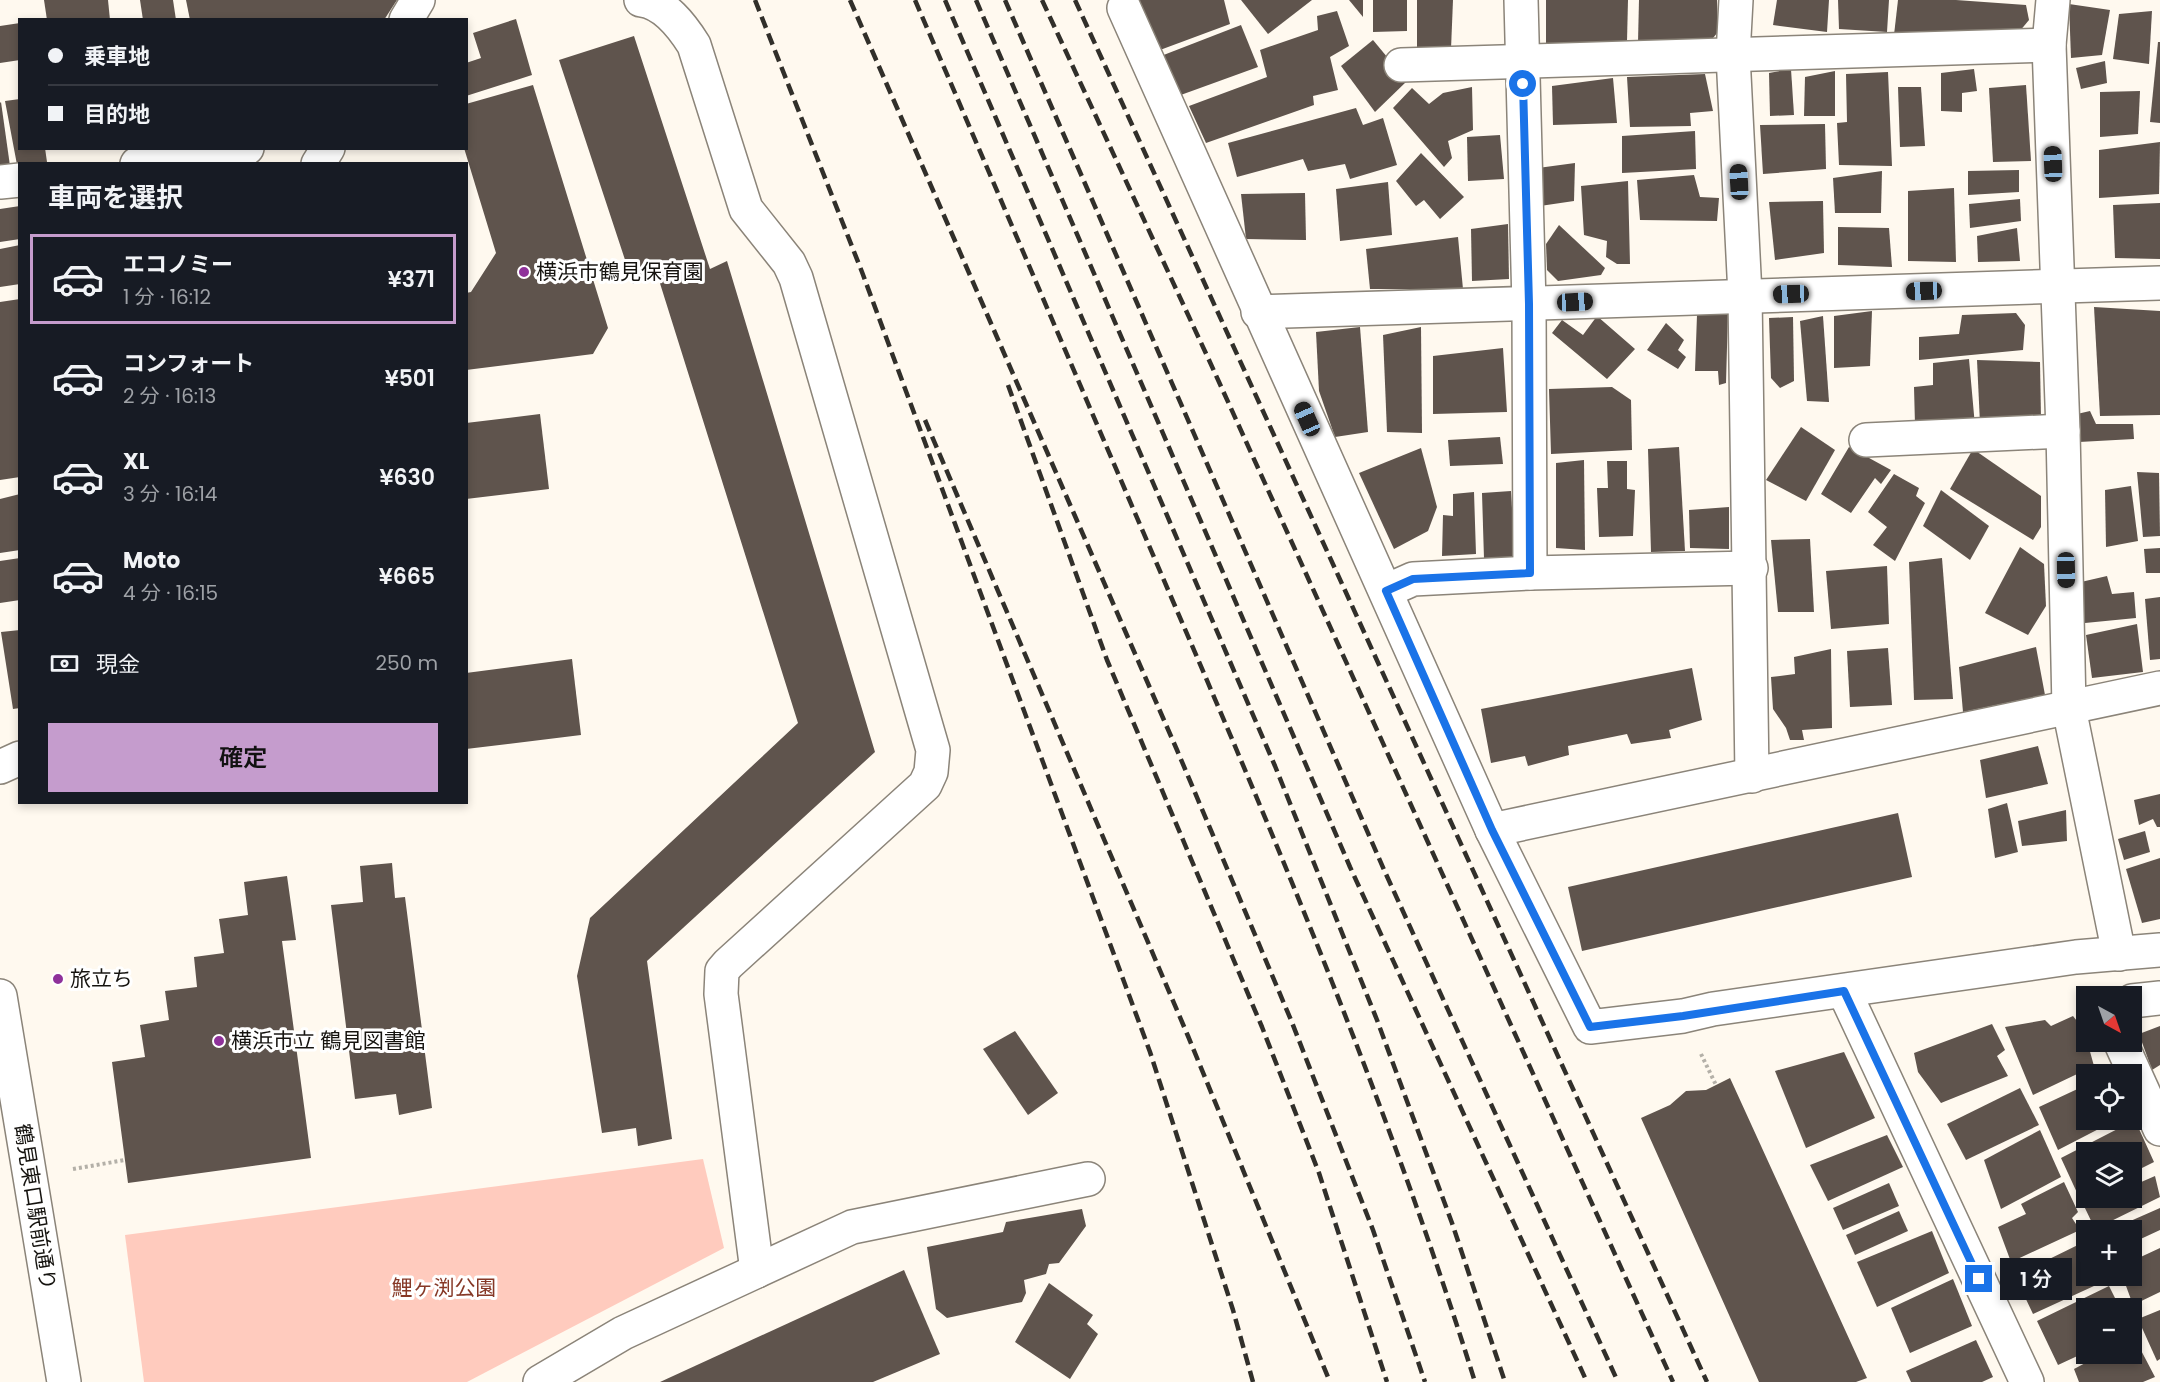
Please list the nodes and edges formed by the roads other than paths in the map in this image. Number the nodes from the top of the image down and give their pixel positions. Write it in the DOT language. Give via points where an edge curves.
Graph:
graph roads {
  1 [pos="418,0"];
  2 [pos="641,0"];
  3 [pos="1521,0"];
  4 [pos="1736,0"];
  5 [pos="2054,0"];
  6 [pos="1124,8"];
  7 [pos="407,18"];
  8 [pos="2049,45"];
  9 [pos="1733,55"];
  10 [pos="1522,62"];
  11 [pos="1401,65"];
  12 [pos="234,150"];
  13 [pos="152,162"];
  14 [pos="18,180"];
  15 [pos="0,182"];
  16 [pos="2160,283"];
  17 [pos="2057,287"];
  18 [pos="1745,295"];
  19 [pos="1529,304"];
  20 [pos="1258,312"];
  21 [pos="2063,431"];
  22 [pos="1866,440"];
  23 [pos="1751,568"];
  24 [pos="1530,573"];
  25 [pos="1386,591"];
  26 [pos="2160,688"];
  27 [pos="2069,708"];
  28 [pos="18,759"];
  29 [pos="0,767"];
  30 [pos="1752,776"];
  31 [pos="1492,830"];
  32 [pos="2160,950"];
  33 [pos="2119,954"];
  34 [pos="1844,991"];
  35 [pos="0,996"];
  36 [pos="2160,998"];
  37 [pos="2142,999"];
  38 [pos="2125,1052"];
  39 [pos="2160,1129"];
  40 [pos="1088,1179"];
  41 [pos="757,1271"];
  42 [pos="585,1371"];
  43 [pos="64,1382"];
  44 [pos="540,1382"];
  45 [pos="2027,1382"];
  1 -- 7 [label="street"];
  2 -- 41 [label="street" via="666,12 681,25 694,45 747,209 796,278 933,750 931,772 924,784 722,971 721,994"];
  3 -- 10 [label="street"];
  4 -- 9 [label="street"];
  5 -- 8 [label="street"];
  6 -- 20 [label="street"];
  8 -- 9 [label="street"];
  8 -- 17 [label="street"];
  9 -- 10 [label="street"];
  9 -- 18 [label="street"];
  10 -- 11 [label="street"];
  10 -- 19 [label="street"];
  12 -- 13 [label="street"];
  14 -- 15 [label="street"];
  16 -- 17 [label="street"];
  17 -- 18 [label="street"];
  17 -- 21 [label="street"];
  18 -- 19 [label="street"];
  18 -- 23 [label="street"];
  19 -- 20 [label="street"];
  19 -- 24 [label="street"];
  20 -- 25 [label="street"];
  21 -- 22 [label="street"];
  21 -- 27 [label="street"];
  23 -- 24 [label="street"];
  23 -- 30 [label="street"];
  24 -- 25 [label="street" via="1413,579"];
  25 -- 31 [label="street"];
  26 -- 27 [label="street"];
  27 -- 30 [label="street"];
  27 -- 33 [label="street"];
  28 -- 29 [label="street"];
  30 -- 31 [label="street"];
  31 -- 34 [label="street" via="1590,1027"];
  32 -- 33 [label="street"];
  33 -- 34 [label="street"];
  34 -- 45 [label="street"];
  35 -- 43 [label="street, 鶴見東口駅前通り"];
  36 -- 37 [label="street"];
  38 -- 39 [label="street"];
  40 -- 41 [label="street" via="852,1227"];
  41 -- 42 [label="street" via="623,1333"];
  42 -- 44 [label="street"];
}
